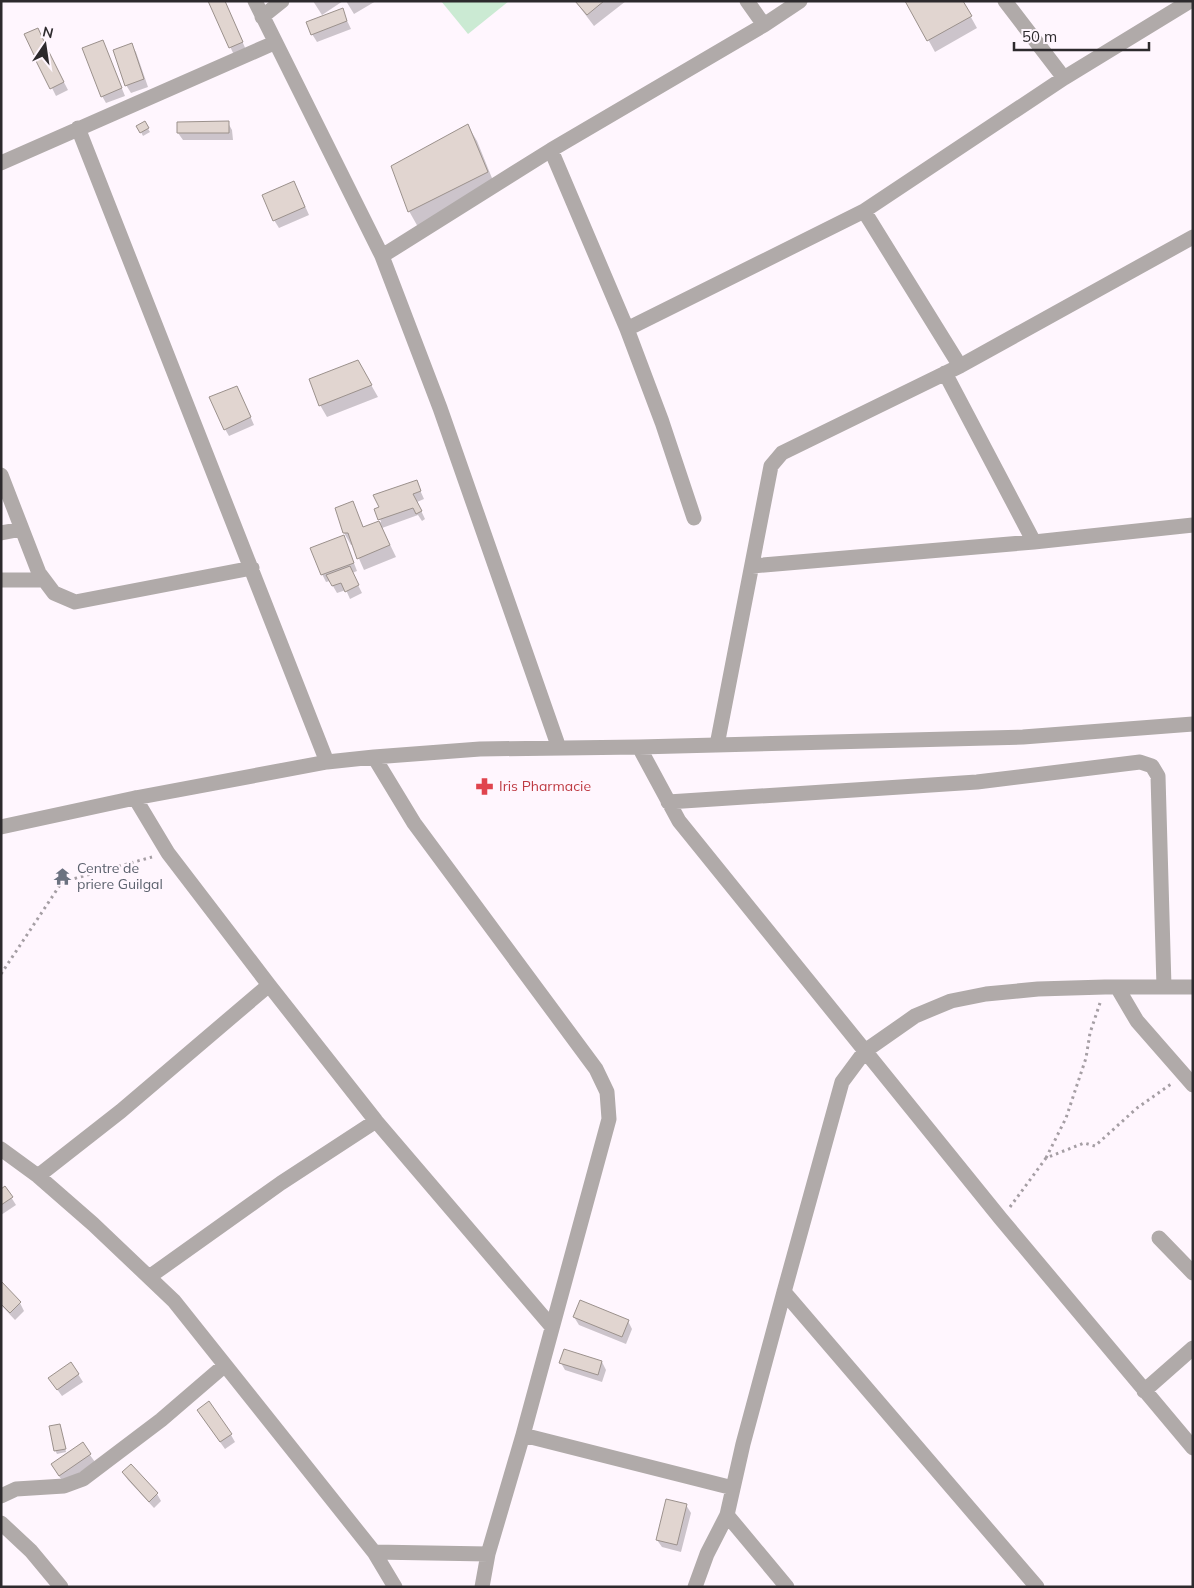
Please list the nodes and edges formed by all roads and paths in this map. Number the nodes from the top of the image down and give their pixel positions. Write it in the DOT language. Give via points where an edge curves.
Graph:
graph roads {
  1 [pos="254,1"];
  2 [pos="282,1"];
  3 [pos="747,1"];
  4 [pos="800,1"];
  5 [pos="1005,1"];
  6 [pos="1190,1"];
  7 [pos="262,17"];
  8 [pos="764,25"];
  9 [pos="274,43"];
  10 [pos="1064,78"];
  11 [pos="78,128"];
  12 [pos="551,150"];
  13 [pos="1,163"];
  14 [pos="864,211"];
  15 [pos="1193,237"];
  16 [pos="382,256"];
  17 [pos="627,329"];
  18 [pos="960,366"];
  19 [pos="946,373"];
  20 [pos="1,475"];
  21 [pos="694,518"];
  22 [pos="1193,525"];
  23 [pos="22,529"];
  24 [pos="1,533"];
  25 [pos="1034,542"];
  26 [pos="752,566"];
  27 [pos="252,568"];
  28 [pos="1,580"];
  29 [pos="44,580"];
  30 [pos="1193,724"];
  31 [pos="718,745"];
  32 [pos="639,747"];
  33 [pos="559,748"];
  34 [pos="374,757"];
  35 [pos="327,762"];
  36 [pos="135,798"];
  37 [pos="668,802"];
  38 [pos="1,827"];
  39 [pos="168,853"];
  40 [pos="1,974"];
  41 [pos="269,985"];
  42 [pos="1111,987"];
  43 [pos="1164,987"];
  44 [pos="1193,987"];
  45 [pos="864,1051"];
  46 [pos="1188,1080"];
  47 [pos="376,1121"];
  48 [pos="1,1149"];
  49 [pos="1046,1158"];
  50 [pos="38,1176"];
  51 [pos="1001,1219"];
  52 [pos="1159,1238"];
  53 [pos="1193,1273"];
  54 [pos="149,1277"];
  55 [pos="784,1292"];
  56 [pos="552,1327"];
  57 [pos="1193,1348"];
  58 [pos="225,1365"];
  59 [pos="1144,1390"];
  60 [pos="523,1435"];
  61 [pos="1193,1448"];
  62 [pos="733,1488"];
  63 [pos="1,1496"];
  64 [pos="727,1515"];
  65 [pos="1,1523"];
  66 [pos="374,1552"];
  67 [pos="488,1554"];
  68 [pos="61,1587"];
  69 [pos="396,1587"];
  70 [pos="482,1587"];
  71 [pos="695,1587"];
  72 [pos="787,1587"];
  73 [pos="1037,1587"];
  1 -- 7 [label="street"];
  2 -- 7 [label="street"];
  3 -- 8 [label="street"];
  4 -- 8 [label="street"];
  5 -- 10 [label="street"];
  6 -- 10 [label="street"];
  7 -- 9 [label="street"];
  8 -- 12 [label="street"];
  9 -- 11 [label="street"];
  9 -- 16 [label="street"];
  10 -- 14 [label="street"];
  11 -- 13 [label="street"];
  11 -- 27 [label="street"];
  12 -- 16 [label="street"];
  12 -- 17 [label="street"];
  14 -- 17 [label="street"];
  14 -- 18 [label="street"];
  15 -- 18 [label="street"];
  16 -- 33 [label="street" via="440,408"];
  17 -- 21 [label="street"];
  18 -- 19 [label="street"];
  19 -- 25 [label="street"];
  19 -- 26 [label="street" via="782,452 771,466"];
  20 -- 23 [label="street"];
  22 -- 25 [label="street"];
  23 -- 24 [label="street"];
  23 -- 29 [label="street"];
  25 -- 26 [label="street"];
  26 -- 31 [label="street"];
  27 -- 29 [label="street" via="75,602 54,593"];
  27 -- 35 [label="street"];
  28 -- 29 [label="street"];
  30 -- 31 [label="street" via="1023,737"];
  31 -- 32 [label="street"];
  32 -- 33 [label="street"];
  32 -- 37 [label="street"];
  33 -- 34 [label="street" via="480,749"];
  34 -- 35 [label="street"];
  34 -- 56 [label="street" via="414,823 596,1069 607,1092 609,1119"];
  35 -- 36 [label="street"];
  36 -- 38 [label="street"];
  36 -- 39 [label="street"];
  37 -- 43 [label="street" via="977,782 1140,762 1152,766 1158,776"];
  37 -- 45 [label="street" via="679,821"];
  39 -- 40 [label="path" via="62,882"];
  39 -- 41 [label="street"];
  41 -- 47 [label="street"];
  41 -- 50 [label="street" via="128,1105"];
  42 -- 43 [label="street"];
  42 -- 45 [label="street" via="1038,989 986,994 952,1002 915,1016"];
  42 -- 46 [label="street"];
  42 -- 49 [label="path" via="1090,1033 1086,1058 1066,1118"];
  43 -- 44 [label="street"];
  45 -- 51 [label="street"];
  45 -- 55 [label="street" via="842,1082"];
  46 -- 49 [label="path" via="1137,1108 1095,1146 1084,1142"];
  47 -- 54 [label="street"];
  47 -- 56 [label="street"];
  48 -- 50 [label="street"];
  49 -- 51 [label="path"];
  50 -- 54 [label="street"];
  51 -- 59 [label="street"];
  52 -- 53 [label="street"];
  54 -- 58 [label="street" via="174,1301"];
  55 -- 62 [label="street"];
  55 -- 73 [label="street"];
  56 -- 60 [label="street"];
  57 -- 59 [label="street"];
  58 -- 63 [label="street" via="161,1420 84,1479 64,1486 16,1489"];
  58 -- 66 [label="street"];
  59 -- 61 [label="street"];
  60 -- 62 [label="street"];
  60 -- 67 [label="street"];
  62 -- 64 [label="street"];
  64 -- 71 [label="street"];
  64 -- 72 [label="street"];
  65 -- 68 [label="street"];
  66 -- 67 [label="street"];
  66 -- 69 [label="street"];
  67 -- 70 [label="street"];
}
